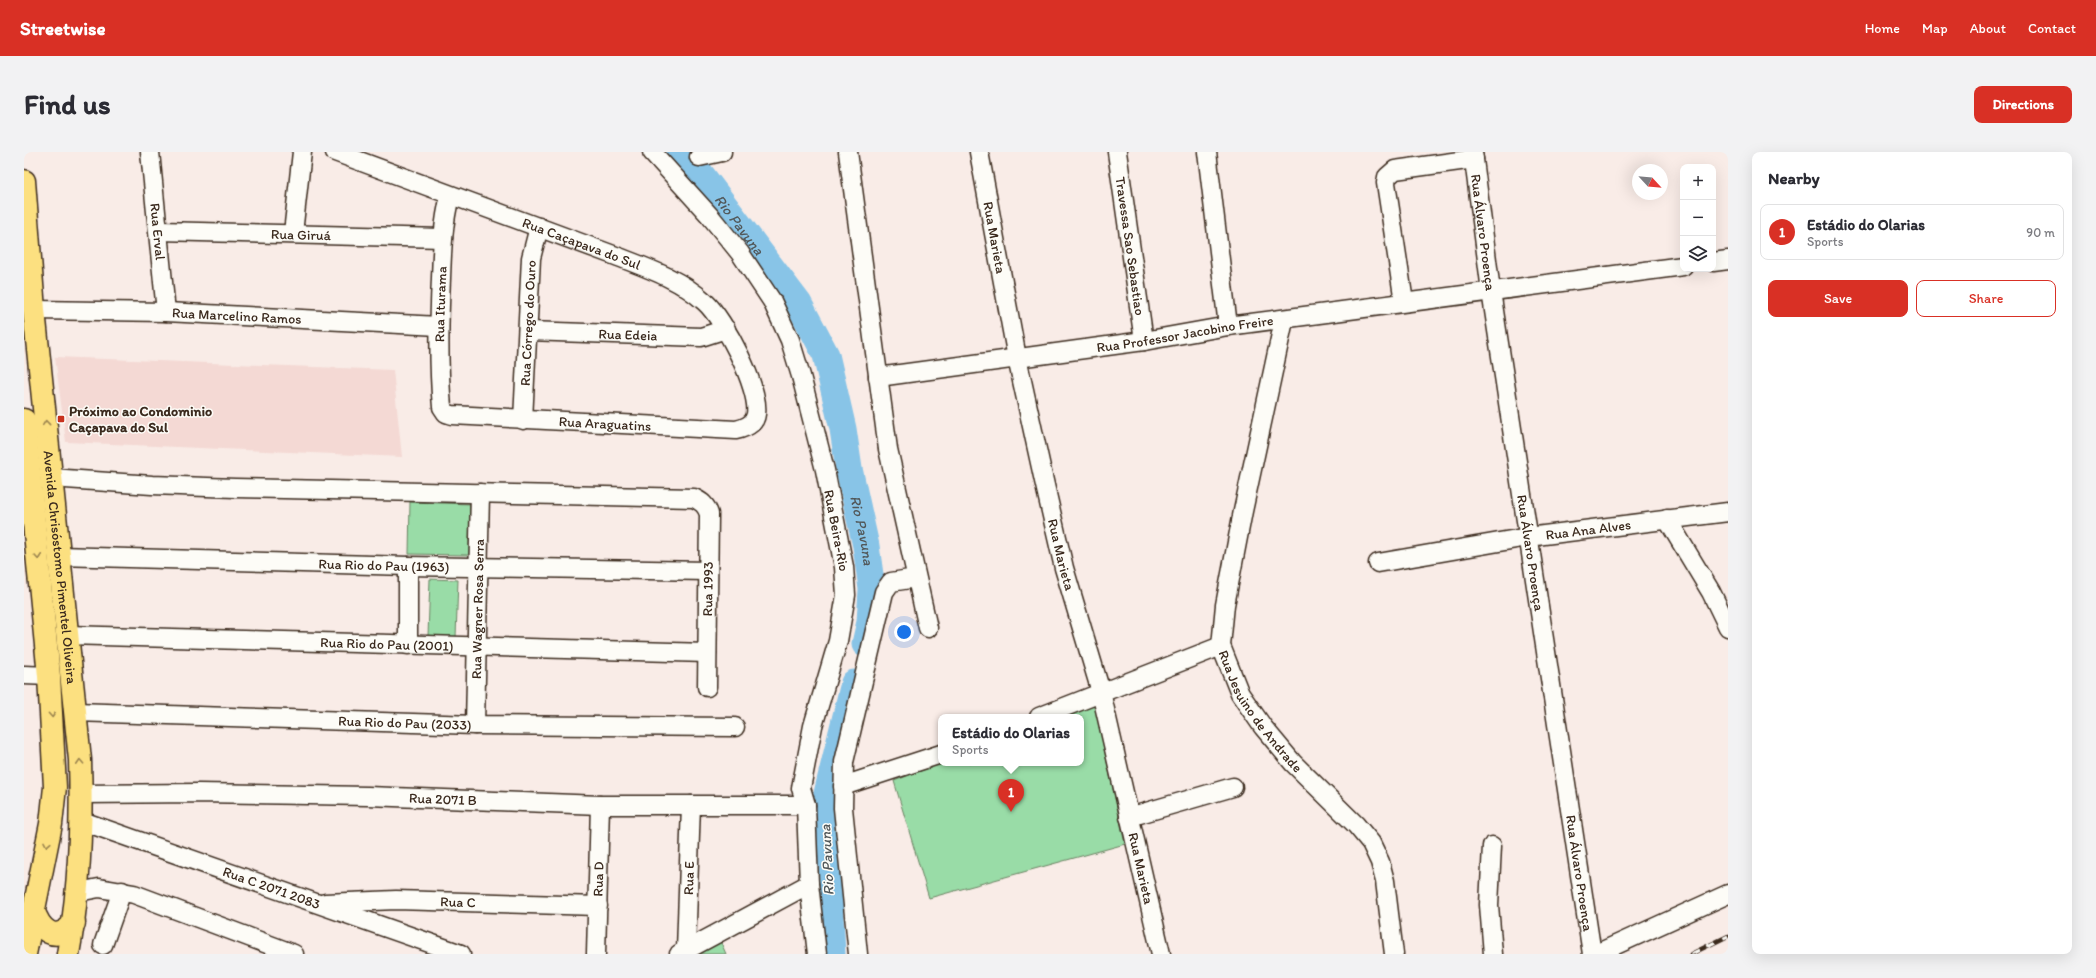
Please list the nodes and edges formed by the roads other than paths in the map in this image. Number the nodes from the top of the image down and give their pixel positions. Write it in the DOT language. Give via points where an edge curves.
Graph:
graph roads {
  1 [pos="150,152"];
  2 [pos="302,152"];
  3 [pos="335,152"];
  4 [pos="652,152"];
  5 [pos="722,152"];
  6 [pos="848,152"];
  7 [pos="979,152"];
  8 [pos="1117,152"];
  9 [pos="1208,152"];
  10 [pos="1473,156"];
  11 [pos="699,157"];
  12 [pos="24,181"];
  13 [pos="450,196"];
  14 [pos="539,227"];
  15 [pos="159,230"];
  16 [pos="293,233"];
  17 [pos="443,238"];
  18 [pos="1728,260"];
  19 [pos="1716,262"];
  20 [pos="1680,266"];
  21 [pos="1491,290"];
  22 [pos="1404,302"];
  23 [pos="34,310"];
  24 [pos="166,312"];
  25 [pos="1284,320"];
  26 [pos="439,326"];
  27 [pos="1228,326"];
  28 [pos="726,328"];
  29 [pos="528,330"];
  30 [pos="1144,341"];
  31 [pos="1017,358"];
  32 [pos="878,377"];
  33 [pos="446,413"];
  34 [pos="756,414"];
  35 [pos="24,420"];
  36 [pos="523,420"];
  37 [pos="51,478"];
  38 [pos="480,493"];
  39 [pos="1728,512"];
  40 [pos="1667,519"];
  41 [pos="1528,537"];
  42 [pos="59,556"];
  43 [pos="1378,563"];
  44 [pos="408,566"];
  45 [pos="479,566"];
  46 [pos="708,571"];
  47 [pos="916,578"];
  48 [pos="1719,592"];
  49 [pos="1728,627"];
  50 [pos="928,628"];
  51 [pos="67,635"];
  52 [pos="408,645"];
  53 [pos="1221,646"];
  54 [pos="476,647"];
  55 [pos="707,653"];
  56 [pos="24,675"];
  57 [pos="49,676"];
  58 [pos="707,687"];
  59 [pos="1101,692"];
  60 [pos="74,705"];
  61 [pos="1046,714"];
  62 [pos="475,725"];
  63 [pos="735,727"];
  64 [pos="938,755"];
  65 [pos="842,786"];
  66 [pos="1234,787"];
  67 [pos="81,794"];
  68 [pos="600,805"];
  69 [pos="691,805"];
  70 [pos="806,805"];
  71 [pos="1129,817"];
  72 [pos="82,821"];
  73 [pos="1492,846"];
  74 [pos="809,884"];
  75 [pos="122,891"];
  76 [pos="78,892"];
  77 [pos="1728,894"];
  78 [pos="318,903"];
  79 [pos="598,906"];
  80 [pos="33,909"];
  81 [pos="74,923"];
  82 [pos="103,945"];
  83 [pos="682,952"];
  84 [pos="25,954"];
  85 [pos="68,954"];
  86 [pos="294,954"];
  87 [pos="461,954"];
  88 [pos="596,954"];
  89 [pos="817,954"];
  90 [pos="858,954"];
  91 [pos="1161,954"];
  92 [pos="1394,954"];
  93 [pos="1493,954"];
  94 [pos="1592,954"];
  95 [pos="1596,954"];
  1 -- 15 [label="street, Rua Erval"];
  2 -- 16 [label="street"];
  3 -- 13 [label="street, Rua Caçapava do Sul"];
  4 -- 70 [label="street, Rua Beira-Rio" via="740,253 772,301 790,340 825,470 844,567 846,595 838,642 813,726 801,788"];
  5 -- 11 [label="street"];
  6 -- 32 [label="street"];
  7 -- 31 [label="street, Rua Marieta"];
  8 -- 30 [label="street, Travessa Sao Sebastiao"];
  9 -- 27 [label="street"];
  10 -- 21 [label="street, Rua Álvaro Proença"];
  10 -- 22 [label="street" via="1395,170 1387,177"];
  12 -- 23 [label="main road, Avenida Chrisóstomo Pimentel Oliveira"];
  13 -- 14 [label="street, Rua Caçapava do Sul"];
  13 -- 17 [label="street, Rua Iturama"];
  14 -- 28 [label="street, Rua Caçapava do Sul" via="673,280 706,302"];
  14 -- 29 [label="street, Rua Córrego do Ouro" via="530,258"];
  15 -- 16 [label="street, Rua Giruá"];
  15 -- 24 [label="street, Rua Erval"];
  16 -- 17 [label="street, Rua Giruá"];
  17 -- 26 [label="street, Rua Iturama"];
  18 -- 19 [label="street"];
  20 -- 21 [label="street, Rua Professor Jacobino Freire"];
  21 -- 22 [label="street, Rua Professor Jacobino Freire"];
  21 -- 41 [label="street, Rua Álvaro Proença"];
  22 -- 25 [label="street, Rua Professor Jacobino Freire"];
  23 -- 24 [label="street, Rua Marcelino Ramos"];
  37 -- 23 [label="main road, Avenida Chrisóstomo Pimentel Oliveira, one-way"];
  24 -- 26 [label="street, Rua Marcelino Ramos"];
  25 -- 27 [label="street, Rua Professor Jacobino Freire"];
  25 -- 53 [label="street, Rua Jesuino de Andrade" via="1243,511 1225,605"];
  26 -- 33 [label="street, Rua Iturama" via="441,400"];
  27 -- 30 [label="street, Rua Professor Jacobino Freire"];
  28 -- 29 [label="street, Rua Edeia" via="695,337"];
  28 -- 34 [label="street, Rua Caçapava do Sul" via="748,375"];
  29 -- 36 [label="street, Rua Córrego do Ouro"];
  30 -- 31 [label="street, Rua Professor Jacobino Freire"];
  31 -- 32 [label="street, Rua Professor Jacobino Freire"];
  31 -- 59 [label="street, Rua Marieta" via="1064,568"];
  32 -- 47 [label="street" via="888,449"];
  33 -- 36 [label="street, Rua Araguatins"];
  34 -- 36 [label="street, Rua Araguatins" via="754,421 748,426 736,430"];
  35 -- 57 [label="main road, Avenida Chrisóstomo Pimentel Oliveira, one-way"];
  37 -- 38 [label="street" via="235,488"];
  37 -- 42 [label="main road, Avenida Chrisóstomo Pimentel Oliveira"];
  38 -- 45 [label="street, Rua Wagner Rosa Serra"];
  38 -- 46 [label="street, Rua 1993" via="694,498 702,501 709,514"];
  39 -- 40 [label="street, Rua Ana Alves"];
  40 -- 41 [label="street, Rua Ana Alves"];
  40 -- 48 [label="street"];
  41 -- 43 [label="street, Rua Ana Alves"];
  41 -- 94 [label="street, Rua Álvaro Proença"];
  42 -- 44 [label="street, Rua Rio do Pau (1963)"];
  42 -- 51 [label="main road, Avenida Chrisóstomo Pimentel Oliveira"];
  44 -- 45 [label="street, Rua Rio do Pau (1963)"];
  44 -- 52 [label="street"];
  45 -- 46 [label="street, Rua Rio do Pau (1963)"];
  45 -- 54 [label="street, Rua Wagner Rosa Serra"];
  46 -- 55 [label="street, Rua 1993"];
  47 -- 50 [label="street"];
  47 -- 65 [label="street" via="891,582 884,592 844,762"];
  48 -- 49 [label="street"];
  51 -- 52 [label="street, Rua Rio do Pau (2001)"];
  51 -- 60 [label="main road, Avenida Chrisóstomo Pimentel Oliveira"];
  52 -- 54 [label="street, Rua Rio do Pau (2001)"];
  53 -- 59 [label="street"];
  53 -- 92 [label="street, Rua Jesuino de Andrade" via="1240,694 1262,727 1371,843 1385,881"];
  54 -- 55 [label="street, Rua Rio do Pau (2001)"];
  54 -- 62 [label="street, Rua Wagner Rosa Serra"];
  55 -- 58 [label="street, Rua 1993"];
  56 -- 57 [label="street"];
  57 -- 60 [label="main road" via="65,688"];
  57 -- 80 [label="main road, Avenida Chrisóstomo Pimentel Oliveira, one-way" via="55,788 51,824"];
  59 -- 61 [label="street"];
  59 -- 71 [label="street, Rua Marieta"];
  60 -- 62 [label="street, Rua Rio do Pau (2033)"];
  67 -- 60 [label="main road, Avenida Chrisóstomo Pimentel Oliveira, one-way"];
  62 -- 63 [label="street, Rua Rio do Pau (2033)"];
  64 -- 65 [label="street"];
  65 -- 90 [label="street"];
  66 -- 71 [label="street"];
  67 -- 68 [label="street, Rua 2071 B" via="360,796"];
  67 -- 72 [label="main road, Avenida Chrisóstomo Pimentel Oliveira"];
  68 -- 69 [label="street, Rua 2071 B"];
  68 -- 79 [label="street, Rua D"];
  69 -- 70 [label="street, Rua 2071 B"];
  69 -- 83 [label="street, Rua E"];
  70 -- 74 [label="street, Rua Beira-Rio"];
  71 -- 91 [label="street, Rua Marieta"];
  72 -- 76 [label="main road, Avenida Chrisóstomo Pimentel Oliveira"];
  72 -- 78 [label="street, Rua C 2071 2083"];
  73 -- 93 [label="street" via="1489,905"];
  74 -- 83 [label="street"];
  74 -- 89 [label="street, Rua Beira-Rio"];
  75 -- 76 [label="street" via="99,888"];
  75 -- 82 [label="street"];
  75 -- 86 [label="street"];
  76 -- 81 [label="main road, Avenida Chrisóstomo Pimentel Oliveira"];
  77 -- 95 [label="street"];
  78 -- 79 [label="street, Rua C" via="396,900"];
  78 -- 87 [label="street, Rua C 2071 2083"];
  79 -- 88 [label="street, Rua D"];
  80 -- 81 [label="main road" via="38,924 52,934 60,934"];
  80 -- 84 [label="main road, Avenida Chrisóstomo Pimentel Oliveira"];
  81 -- 85 [label="main road, Avenida Chrisóstomo Pimentel Oliveira"];
}
